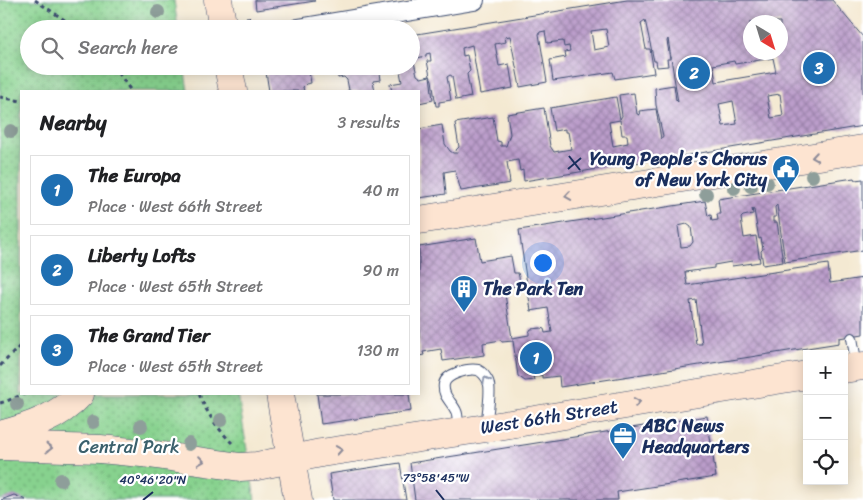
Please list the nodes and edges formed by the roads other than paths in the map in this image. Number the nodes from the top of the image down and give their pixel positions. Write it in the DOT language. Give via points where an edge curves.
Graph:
graph roads {
  1 [pos="218,0"];
  2 [pos="474,0"];
  3 [pos="232,20"];
  4 [pos="353,20"];
  5 [pos="229,75"];
  6 [pos="232,90"];
  7 [pos="863,149"];
  8 [pos="420,220"];
  9 [pos="852,338"];
  10 [pos="855,367"];
  11 [pos="803,376"];
  12 [pos="79,395"];
  13 [pos="280,395"];
  14 [pos="486,428"];
  15 [pos="457,432"];
  16 [pos="0,434"];
  17 [pos="0,446"];
  18 [pos="291,459"];
  19 [pos="298,500"];
  1 -- 3 [label="main road"];
  2 -- 4 [label="street"];
  5 -- 6 [label="main road"];
  7 -- 8 [label="main road, one-way"];
  9 -- 10 [label="lane"];
  14 -- 11 [label="main road, West 66th Street, one-way"];
  12 -- 16 [label="main road" via="51,416"];
  13 -- 18 [label="main road"];
  14 -- 15 [label="main road, West 66th Street"];
  14 -- 15 [label="lane, one-way" via="488,380 478,370 470,370 454,374 444,383 447,398 456,411"];
  18 -- 15 [label="main road, West 66th Street, one-way"];
  17 -- 18 [label="main road, West 66th Street, one-way" via="100,449 240,467"];
  18 -- 19 [label="main road"];
}
